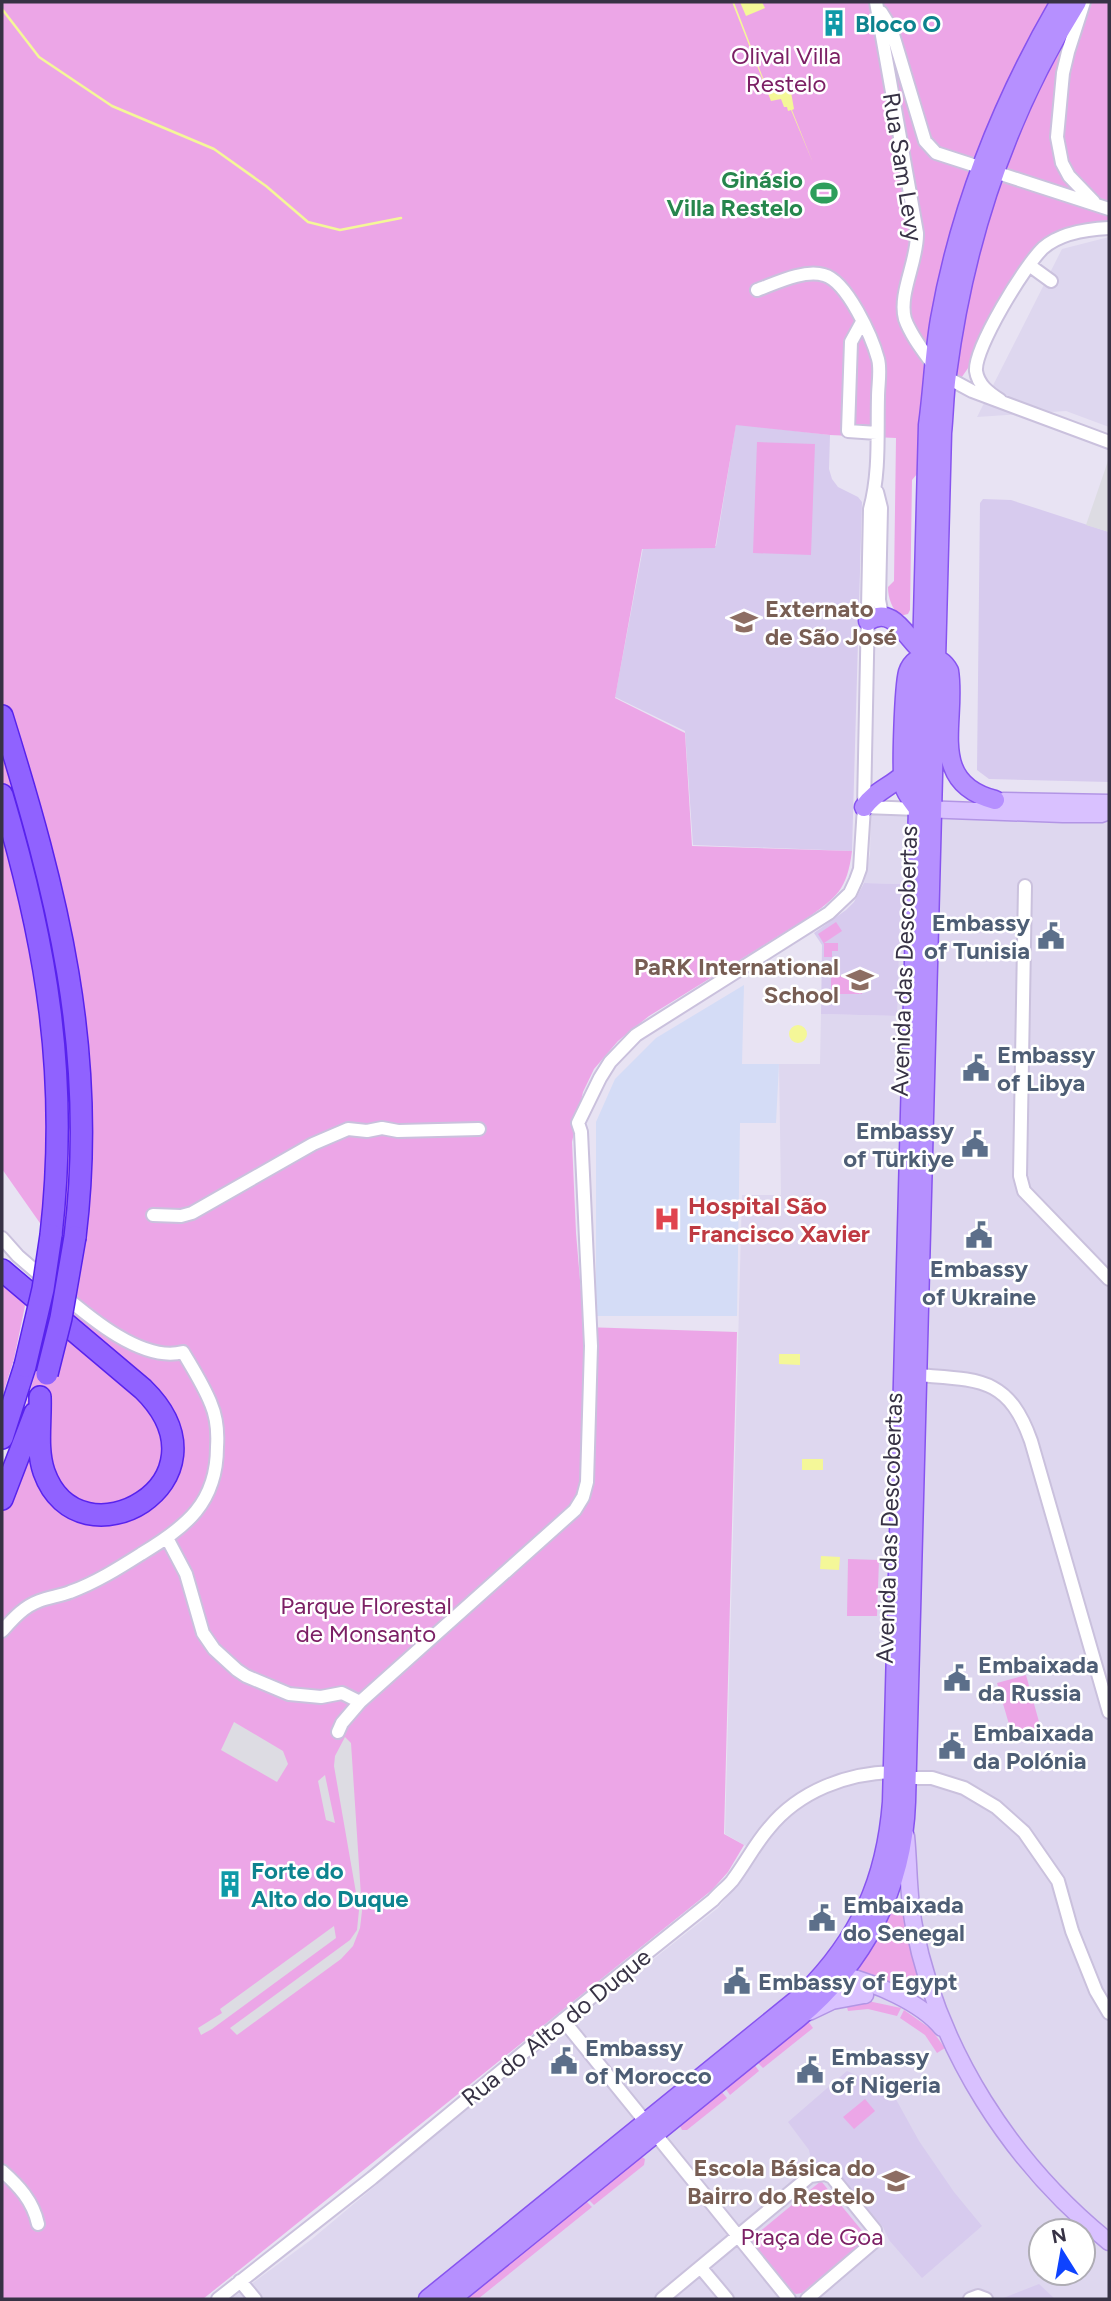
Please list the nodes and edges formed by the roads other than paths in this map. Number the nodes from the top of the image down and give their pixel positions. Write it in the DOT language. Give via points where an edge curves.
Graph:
graph roads {
  1 [pos="1060,2"];
  2 [pos="1076,2"];
  3 [pos="1084,2"];
  4 [pos="876,4"];
  5 [pos="987,171"];
  6 [pos="1105,209"];
  7 [pos="1105,227"];
  8 [pos="1029,265"];
  9 [pos="1052,282"];
  10 [pos="757,290"];
  11 [pos="862,322"];
  12 [pos="978,360"];
  13 [pos="946,376"];
  14 [pos="1000,400"];
  15 [pos="877,433"];
  16 [pos="1109,442"];
  17 [pos="924,598"];
  18 [pos="875,618"];
  19 [pos="900,626"];
  20 [pos="928,656"];
  21 [pos="2,716"];
  22 [pos="949,753"];
  23 [pos="933,772"];
  24 [pos="903,775"];
  25 [pos="2,795"];
  26 [pos="995,800"];
  27 [pos="1109,803"];
  28 [pos="864,807"];
  29 [pos="925,809"];
  30 [pos="1109,811"];
  31 [pos="1025,886"];
  32 [pos="480,1129"];
  33 [pos="153,1215"];
  34 [pos="2,1238"];
  35 [pos="2,1270"];
  36 [pos="1109,1279"];
  37 [pos="917,1375"];
  38 [pos="40,1397"];
  39 [pos="2,1438"];
  40 [pos="2,1499"];
  41 [pos="167,1538"];
  42 [pos="2,1631"];
  43 [pos="360,1702"];
  44 [pos="1109,1712"];
  45 [pos="338,1732"];
  46 [pos="900,1775"];
  47 [pos="905,1823"];
  48 [pos="837,1970"];
  49 [pos="926,1975"];
  50 [pos="865,1995"];
  51 [pos="901,1998"];
  52 [pos="1109,2013"];
  53 [pos="798,2018"];
  54 [pos="563,2020"];
  55 [pos="953,2044"];
  56 [pos="650,2128"];
  57 [pos="2,2171"];
  58 [pos="38,2224"];
  59 [pos="739,2237"];
  60 [pos="1109,2242"];
  61 [pos="701,2268"];
  62 [pos="240,2281"];
  63 [pos="666,2298"];
  64 [pos="218,2299"];
  65 [pos="255,2299"];
  66 [pos="428,2299"];
  67 [pos="451,2299"];
  68 [pos="727,2299"];
  69 [pos="789,2299"];
  70 [pos="807,2299"];
  71 [pos="970,2299"];
  72 [pos="986,2299"];
  1 -- 5 [label="main road, Avenida das Descobertas" via="998,125"];
  2 -- 5 [label="main road, Avenida das Descobertas"];
  3 -- 6 [label="street" via="1063,73 1057,137 1069,176"];
  4 -- 5 [label="street" via="891,28 925,141 936,153"];
  4 -- 13 [label="street, Rua Sam Levy" via="917,233 905,318"];
  5 -- 6 [label="street"];
  5 -- 13 [label="main road, Avenida das Descobertas" via="965,217 946,289"];
  7 -- 8 [label="street" via="1066,236 1044,247"];
  8 -- 9 [label="street"];
  8 -- 12 [label="street" via="997,315"];
  10 -- 11 [label="street" via="800,276 826,275 840,284"];
  11 -- 15 [label="street" via="879,361"];
  11 -- 15 [label="street" via="851,342 848,431"];
  12 -- 13 [label="street" via="960,377"];
  12 -- 14 [label="street" via="980,382"];
  13 -- 14 [label="street"];
  13 -- 17 [label="main road, Avenida das Descobertas" via="928,425"];
  13 -- 20 [label="main road, Avenida das Descobertas"];
  14 -- 16 [label="street"];
  15 -- 18 [label="street" via="876,488 881,508"];
  17 -- 19 [label="main road" via="915,616"];
  17 -- 20 [label="main road, Avenida das Descobertas"];
  18 -- 19 [label="main road" via="889,617"];
  18 -- 28 [label="street"];
  19 -- 20 [label="main road"];
  20 -- 22 [label="main road" via="946,666 950,677"];
  20 -- 23 [label="main road, Avenida das Descobertas"];
  20 -- 24 [label="main road" via="912,665 907,677"];
  20 -- 29 [label="main road, Avenida das Descobertas"];
  21 -- 38 [label="highway, bridge" via="42,852 70,980 82,1100 75,1237 61,1318"];
  22 -- 23 [label="main road"];
  22 -- 26 [label="main road" via="964,785"];
  23 -- 29 [label="main road, Avenida das Descobertas"];
  24 -- 28 [label="main road" via="872,795"];
  24 -- 29 [label="main road" via="905,789"];
  25 -- 39 [label="highway, bridge" via="45,968 57,1074 58,1149 43,1289"];
  26 -- 27 [label="street"];
  28 -- 29 [label="street"];
  28 -- 43 [label="street" via="860,869 840,904 650,1024 622,1048 600,1079 578,1124 591,1346 583,1497 545,1538"];
  29 -- 30 [label="street"];
  29 -- 37 [label="main road, Avenida das Descobertas"];
  29 -- 46 [label="main road, Avenida das Descobertas"];
  31 -- 36 [label="street" via="1020,1176 1024,1192"];
  32 -- 33 [label="street" via="348,1129 192,1213"];
  34 -- 41 [label="street" via="80,1310 113,1333 166,1354 183,1352 212,1406 218,1430 217,1466 204,1501"];
  35 -- 38 [label="highway" via="158,1405 169,1423 173,1443 168,1472 157,1490 135,1508 116,1514 93,1513 62,1499 42,1464"];
  37 -- 44 [label="street" via="985,1383 1017,1408 1031,1441"];
  37 -- 46 [label="main road, Avenida das Descobertas"];
  38 -- 40 [label="highway"];
  41 -- 42 [label="street" via="70,1592 37,1601"];
  41 -- 43 [label="street" via="186,1574 203,1633 237,1671 289,1694 321,1698 342,1693"];
  43 -- 45 [label="street"];
  46 -- 47 [label="main road, Avenida das Descobertas"];
  46 -- 48 [label="main road, Avenida das Descobertas" via="878,1879"];
  46 -- 52 [label="street, Rua do Alto do Duque" via="964,1788 996,1807 1024,1832 1058,1881 1072,1931"];
  46 -- 54 [label="street, Rua do Alto do Duque" via="844,1779 796,1802 771,1825 713,1900"];
  47 -- 48 [label="main road, Avenida das Descobertas" via="885,1903 867,1941"];
  47 -- 49 [label="street" via="912,1918"];
  48 -- 50 [label="street" via="847,1987"];
  48 -- 51 [label="street"];
  48 -- 53 [label="main road" via="821,1998"];
  48 -- 56 [label="main road"];
  49 -- 51 [label="street" via="924,1994 917,2000"];
  49 -- 55 [label="street"];
  50 -- 51 [label="street"];
  50 -- 53 [label="street" via="832,2001"];
  51 -- 55 [label="street" via="938,2023"];
  53 -- 56 [label="main road"];
  54 -- 56 [label="street"];
  54 -- 62 [label="street, Rua do Alto do Duque"];
  55 -- 60 [label="street" via="978,2091 1024,2157"];
  56 -- 59 [label="street"];
  56 -- 66 [label="main road"];
  56 -- 67 [label="main road"];
  57 -- 58 [label="street" via="25,2195"];
  59 -- 61 [label="street"];
  59 -- 69 [label="street"];
  59 -- 70 [label="street" via="810,2176 832,2177 875,2230 876,2240"];
  61 -- 63 [label="street"];
  61 -- 68 [label="street"];
  62 -- 64 [label="street, Rua do Alto do Duque"];
  62 -- 65 [label="street"];
  71 -- 72 [label="street"];
}
